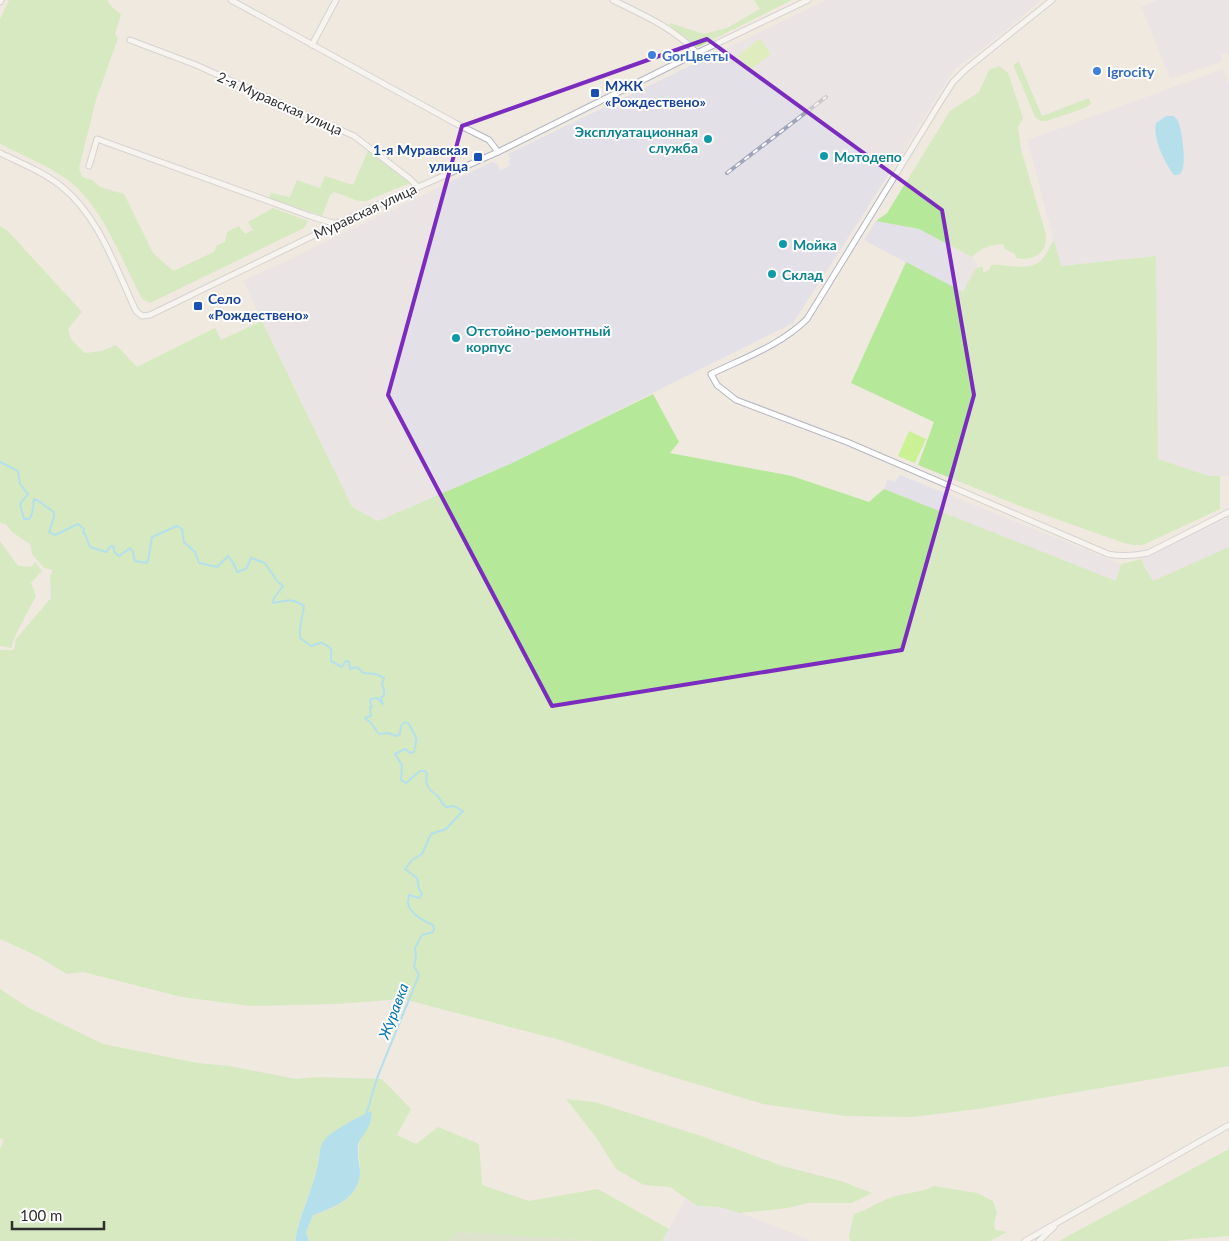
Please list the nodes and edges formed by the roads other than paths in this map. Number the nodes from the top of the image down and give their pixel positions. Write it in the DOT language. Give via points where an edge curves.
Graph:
graph roads {
  1 [pos="231,0"];
  2 [pos="336,0"];
  3 [pos="614,0"];
  4 [pos="808,0"];
  5 [pos="1052,0"];
  6 [pos="130,40"];
  7 [pos="312,45"];
  8 [pos="696,53"];
  9 [pos="498,152"];
  10 [pos="0,153"];
  11 [pos="90,166"];
  12 [pos="418,186"];
  13 [pos="339,223"];
  14 [pos="1229,512"];
  15 [pos="1229,1125"];
  16 [pos="1060,1222"];
  17 [pos="1025,1241"];
  18 [pos="1039,1241"];
  1 -- 7 [label="street"];
  2 -- 7 [label="street"];
  3 -- 8 [label="street" via="674,33"];
  4 -- 8 [label="street, Муравская улица"];
  5 -- 14 [label="street" via="953,82 807,319 777,341 711,374 717,385 736,400 847,442 1108,554 1121,557 1148,553"];
  6 -- 12 [label="street, 2-я Муравская улица" via="354,136"];
  7 -- 9 [label="street" via="489,140"];
  8 -- 9 [label="street, Муравская улица"];
  9 -- 12 [label="street, Муравская улица"];
  10 -- 13 [label="street, Муравская улица" via="42,174 76,199 89,216 136,311 142,316 150,315"];
  11 -- 13 [label="street" via="97,138 310,216"];
  12 -- 13 [label="street, Муравская улица"];
  15 -- 16 [label="street"];
  16 -- 17 [label="street"];
  16 -- 18 [label="street"];
}
